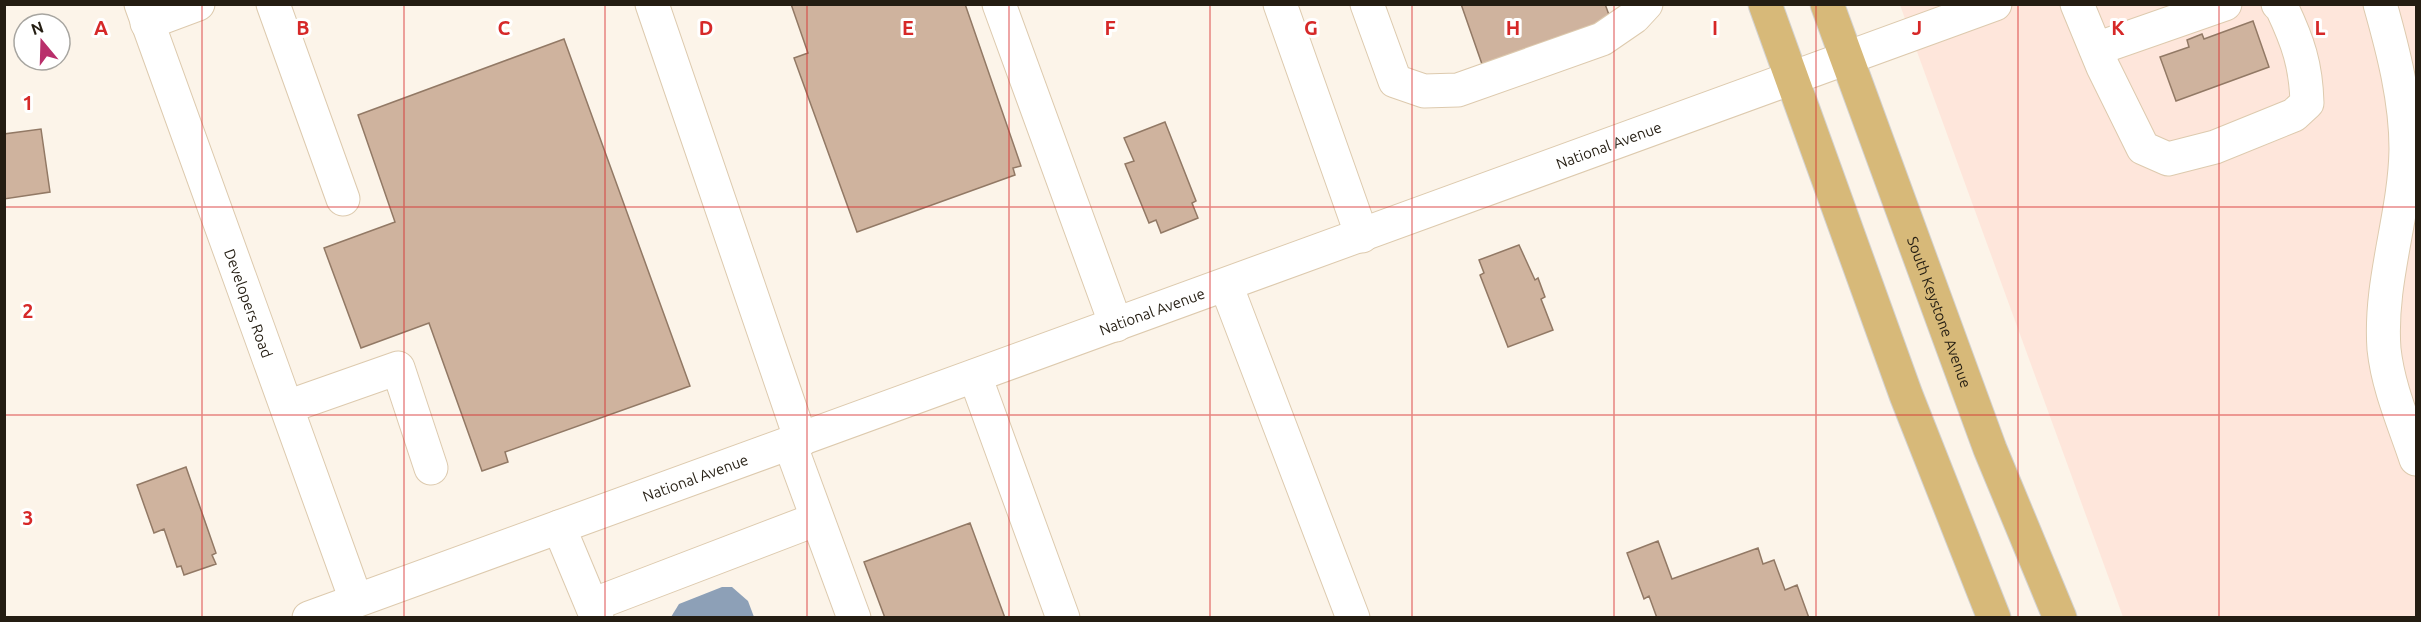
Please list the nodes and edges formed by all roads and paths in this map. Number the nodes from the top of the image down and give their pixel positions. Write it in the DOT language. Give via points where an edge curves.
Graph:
graph roads {
  1 [pos="198,4"];
  2 [pos="273,4"];
  3 [pos="652,4"];
  4 [pos="999,4"];
  5 [pos="1280,4"];
  6 [pos="1367,4"];
  7 [pos="1646,4"];
  8 [pos="1765,4"];
  9 [pos="1827,4"];
  10 [pos="1995,4"];
  11 [pos="2077,4"];
  12 [pos="2225,4"];
  13 [pos="2278,4"];
  14 [pos="2380,4"];
  15 [pos="144,14"];
  16 [pos="2096,49"];
  17 [pos="1847,60"];
  18 [pos="1792,80"];
  19 [pos="2408,88"];
  20 [pos="2409,197"];
  21 [pos="343,200"];
  22 [pos="1362,236"];
  23 [pos="1226,285"];
  24 [pos="1116,325"];
  25 [pos="975,376"];
  26 [pos="286,407"];
  27 [pos="795,442"];
  28 [pos="2416,459"];
  29 [pos="431,468"];
  30 [pos="817,519"];
  31 [pos="559,527"];
  32 [pos="356,600"];
  33 [pos="595,611"];
  34 [pos="309,618"];
  35 [pos="854,618"];
  36 [pos="1063,618"];
  37 [pos="1353,618"];
  38 [pos="1994,618"];
  39 [pos="2060,618"];
  1 -- 15 [label="street"];
  2 -- 21 [label="street"];
  3 -- 27 [label="street"];
  4 -- 24 [label="street"];
  5 -- 22 [label="street"];
  6 -- 7 [label="street" via="1395,81 1424,91 1458,90 1602,39"];
  8 -- 18 [label="main road"];
  9 -- 17 [label="main road, South Keystone Avenue"];
  10 -- 17 [label="street, National Avenue"];
  11 -- 16 [label="street"];
  12 -- 16 [label="street"];
  13 -- 16 [label="street" via="2300,46 2307,103 2294,115 2215,147 2168,159 2143,148"];
  14 -- 19 [label="street"];
  15 -- 26 [label="street, Developers Road"];
  17 -- 18 [label="street, National Avenue"];
  17 -- 39 [label="main road, South Keystone Avenue" via="1990,449"];
  18 -- 22 [label="street, National Avenue"];
  18 -- 38 [label="main road" via="1906,395"];
  19 -- 20 [label="street"];
  20 -- 28 [label="street" via="2383,306 2385,350 2393,393"];
  22 -- 23 [label="street, National Avenue"];
  23 -- 24 [label="street, National Avenue"];
  23 -- 37 [label="street"];
  24 -- 25 [label="street, National Avenue"];
  25 -- 27 [label="street, National Avenue"];
  25 -- 36 [label="street"];
  26 -- 29 [label="street" via="398,368"];
  26 -- 32 [label="street, Developers Road"];
  27 -- 30 [label="street"];
  27 -- 31 [label="street, National Avenue"];
  30 -- 33 [label="street"];
  30 -- 35 [label="street"];
  31 -- 32 [label="street, National Avenue"];
  31 -- 33 [label="street"];
  32 -- 34 [label="street, National Avenue"];
}
